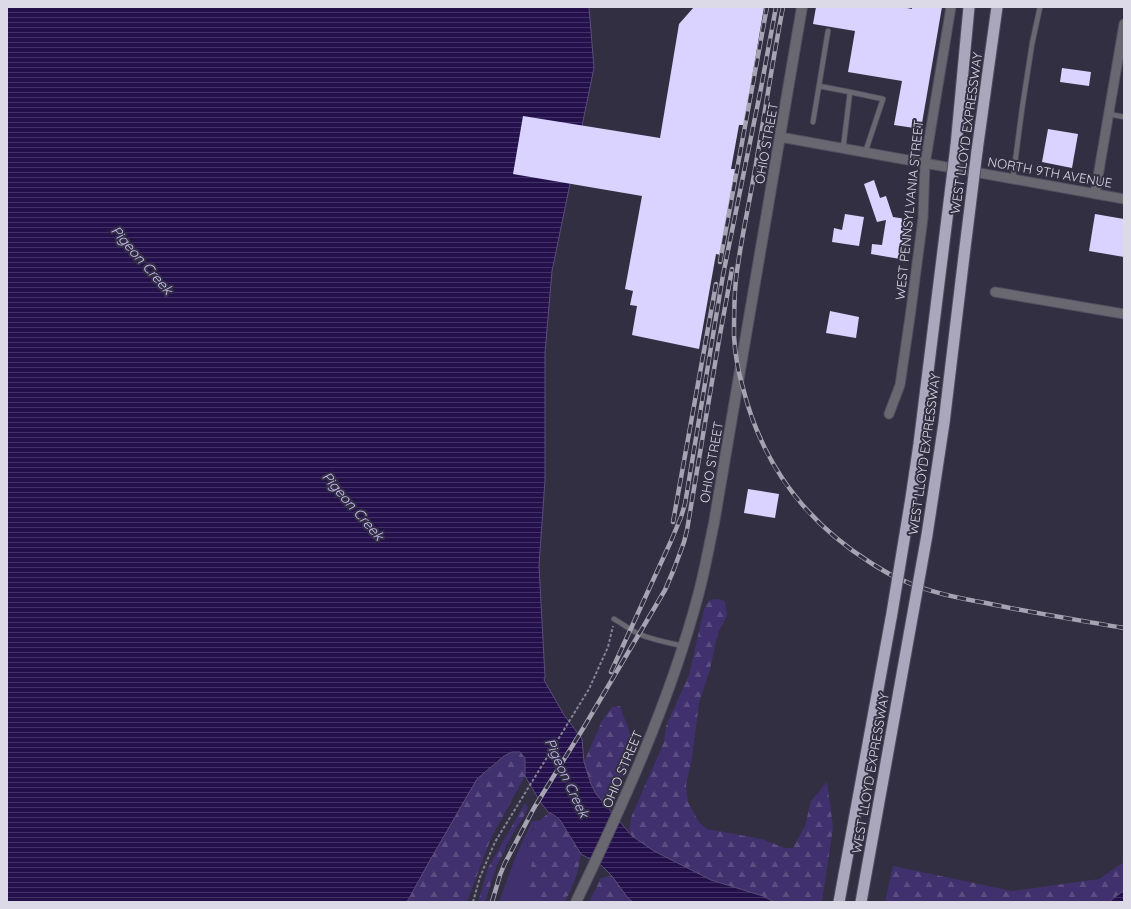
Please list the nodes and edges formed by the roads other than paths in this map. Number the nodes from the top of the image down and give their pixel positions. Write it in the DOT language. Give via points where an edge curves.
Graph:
graph roads {
  1 [pos="802,7"];
  2 [pos="951,7"];
  3 [pos="969,7"];
  4 [pos="997,7"];
  5 [pos="1040,7"];
  6 [pos="1124,24"];
  7 [pos="828,31"];
  8 [pos="1122,46"];
  9 [pos="819,86"];
  10 [pos="850,92"];
  11 [pos="1109,114"];
  12 [pos="1124,117"];
  13 [pos="813,122"];
  14 [pos="780,137"];
  15 [pos="843,149"];
  16 [pos="865,153"];
  17 [pos="925,164"];
  18 [pos="1013,178"];
  19 [pos="1095,194"];
  20 [pos="1124,199"];
  21 [pos="995,292"];
  22 [pos="1124,314"];
  23 [pos="889,414"];
  24 [pos="614,619"];
  25 [pos="683,646"];
  26 [pos="577,901"];
  27 [pos="839,902"];
  28 [pos="861,902"];
  1 -- 14 [label="street, OHIO STREET"];
  2 -- 17 [label="street, WEST PENNSYLVANIA STREET"];
  3 -- 27 [label="highway, WEST LLOYD EXPRESSWAY, bridge" via="956,146 919,444 892,612"];
  4 -- 28 [label="highway, WEST LLOYD EXPRESSWAY, bridge" via="928,535"];
  5 -- 18 [label="lane"];
  6 -- 8 [label="street"];
  7 -- 9 [label="lane"];
  8 -- 11 [label="street"];
  9 -- 10 [label="lane"];
  9 -- 13 [label="lane"];
  10 -- 15 [label="lane"];
  10 -- 16 [label="lane" via="883,99"];
  11 -- 12 [label="lane"];
  11 -- 19 [label="street"];
  14 -- 15 [label="street, NORTH 9TH AVENUE"];
  14 -- 25 [label="street, OHIO STREET" via="714,523 699,592"];
  15 -- 16 [label="street, NORTH 9TH AVENUE"];
  16 -- 17 [label="street, NORTH 9TH AVENUE"];
  17 -- 18 [label="street, NORTH 9TH AVENUE"];
  17 -- 23 [label="street, WEST PENNSYLVANIA STREET" via="923,218 910,317 900,385"];
  18 -- 19 [label="street, NORTH 9TH AVENUE"];
  19 -- 20 [label="street, NORTH 9TH AVENUE"];
  21 -- 22 [label="street"];
  24 -- 25 [label="lane" via="649,638"];
  25 -- 26 [label="street, OHIO STREET" via="632,780"];
}
